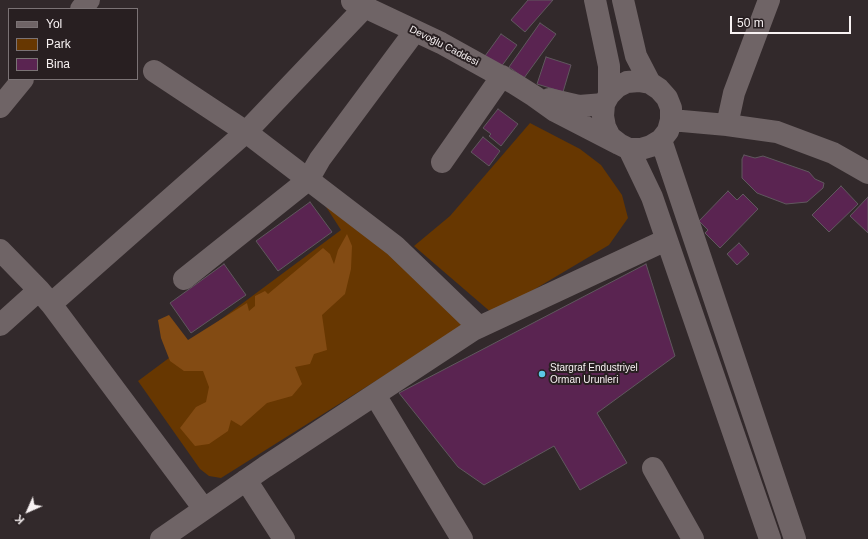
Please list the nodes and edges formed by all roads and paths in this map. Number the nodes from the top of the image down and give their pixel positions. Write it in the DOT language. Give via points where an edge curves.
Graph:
graph roads {
  1 [pos="89,0"];
  2 [pos="595,0"];
  3 [pos="623,0"];
  4 [pos="769,0"];
  5 [pos="358,3"];
  6 [pos="82,8"];
  7 [pos="415,31"];
  8 [pos="154,71"];
  9 [pos="502,76"];
  10 [pos="22,80"];
  11 [pos="650,83"];
  12 [pos="534,96"];
  13 [pos="607,100"];
  14 [pos="0,107"];
  15 [pos="671,120"];
  16 [pos="727,125"];
  17 [pos="246,132"];
  18 [pos="661,140"];
  19 [pos="624,146"];
  20 [pos="442,162"];
  21 [pos="868,173"];
  22 [pos="308,180"];
  23 [pos="666,240"];
  24 [pos="0,250"];
  25 [pos="184,279"];
  26 [pos="45,297"];
  27 [pos="0,325"];
  28 [pos="479,327"];
  29 [pos="375,395"];
  30 [pos="653,468"];
  31 [pos="246,480"];
  32 [pos="204,509"];
  33 [pos="161,539"];
  34 [pos="284,539"];
  35 [pos="462,539"];
  36 [pos="693,539"];
  37 [pos="770,539"];
  38 [pos="795,539"];
  1 -- 6 [label="street"];
  2 -- 13 [label="street" via="608,66"];
  3 -- 11 [label="street" via="636,56"];
  4 -- 16 [label="street" via="734,93"];
  5 -- 7 [label="street, Devoğlu Caddesi"];
  5 -- 17 [label="street"];
  7 -- 9 [label="street, Devoğlu Caddesi"];
  7 -- 22 [label="street" via="320,159"];
  8 -- 17 [label="street"];
  9 -- 12 [label="street, Devoğlu Caddesi"];
  9 -- 20 [label="street"];
  10 -- 14 [label="street"];
  11 -- 13 [label="street" via="628,82 617,87"];
  11 -- 15 [label="street" via="660,89 667,98 671,108"];
  12 -- 13 [label="street" via="579,106"];
  12 -- 19 [label="street, Devoğlu Caddesi" via="555,111"];
  13 -- 19 [label="street" via="603,116 605,127 610,137"];
  15 -- 16 [label="street"];
  15 -- 18 [label="street" via="668,131"];
  16 -- 21 [label="street" via="777,132 833,153"];
  17 -- 22 [label="street"];
  17 -- 26 [label="street"];
  18 -- 19 [label="street" via="641,149"];
  18 -- 38 [label="street"];
  19 -- 23 [label="street" via="652,197"];
  22 -- 25 [label="street"];
  22 -- 28 [label="street" via="395,246"];
  23 -- 28 [label="street"];
  23 -- 37 [label="street"];
  24 -- 26 [label="street"];
  26 -- 27 [label="street"];
  26 -- 32 [label="street"];
  28 -- 29 [label="street"];
  29 -- 31 [label="street"];
  29 -- 35 [label="street"];
  30 -- 36 [label="street"];
  31 -- 32 [label="street"];
  31 -- 34 [label="street"];
  32 -- 33 [label="street"];
}
